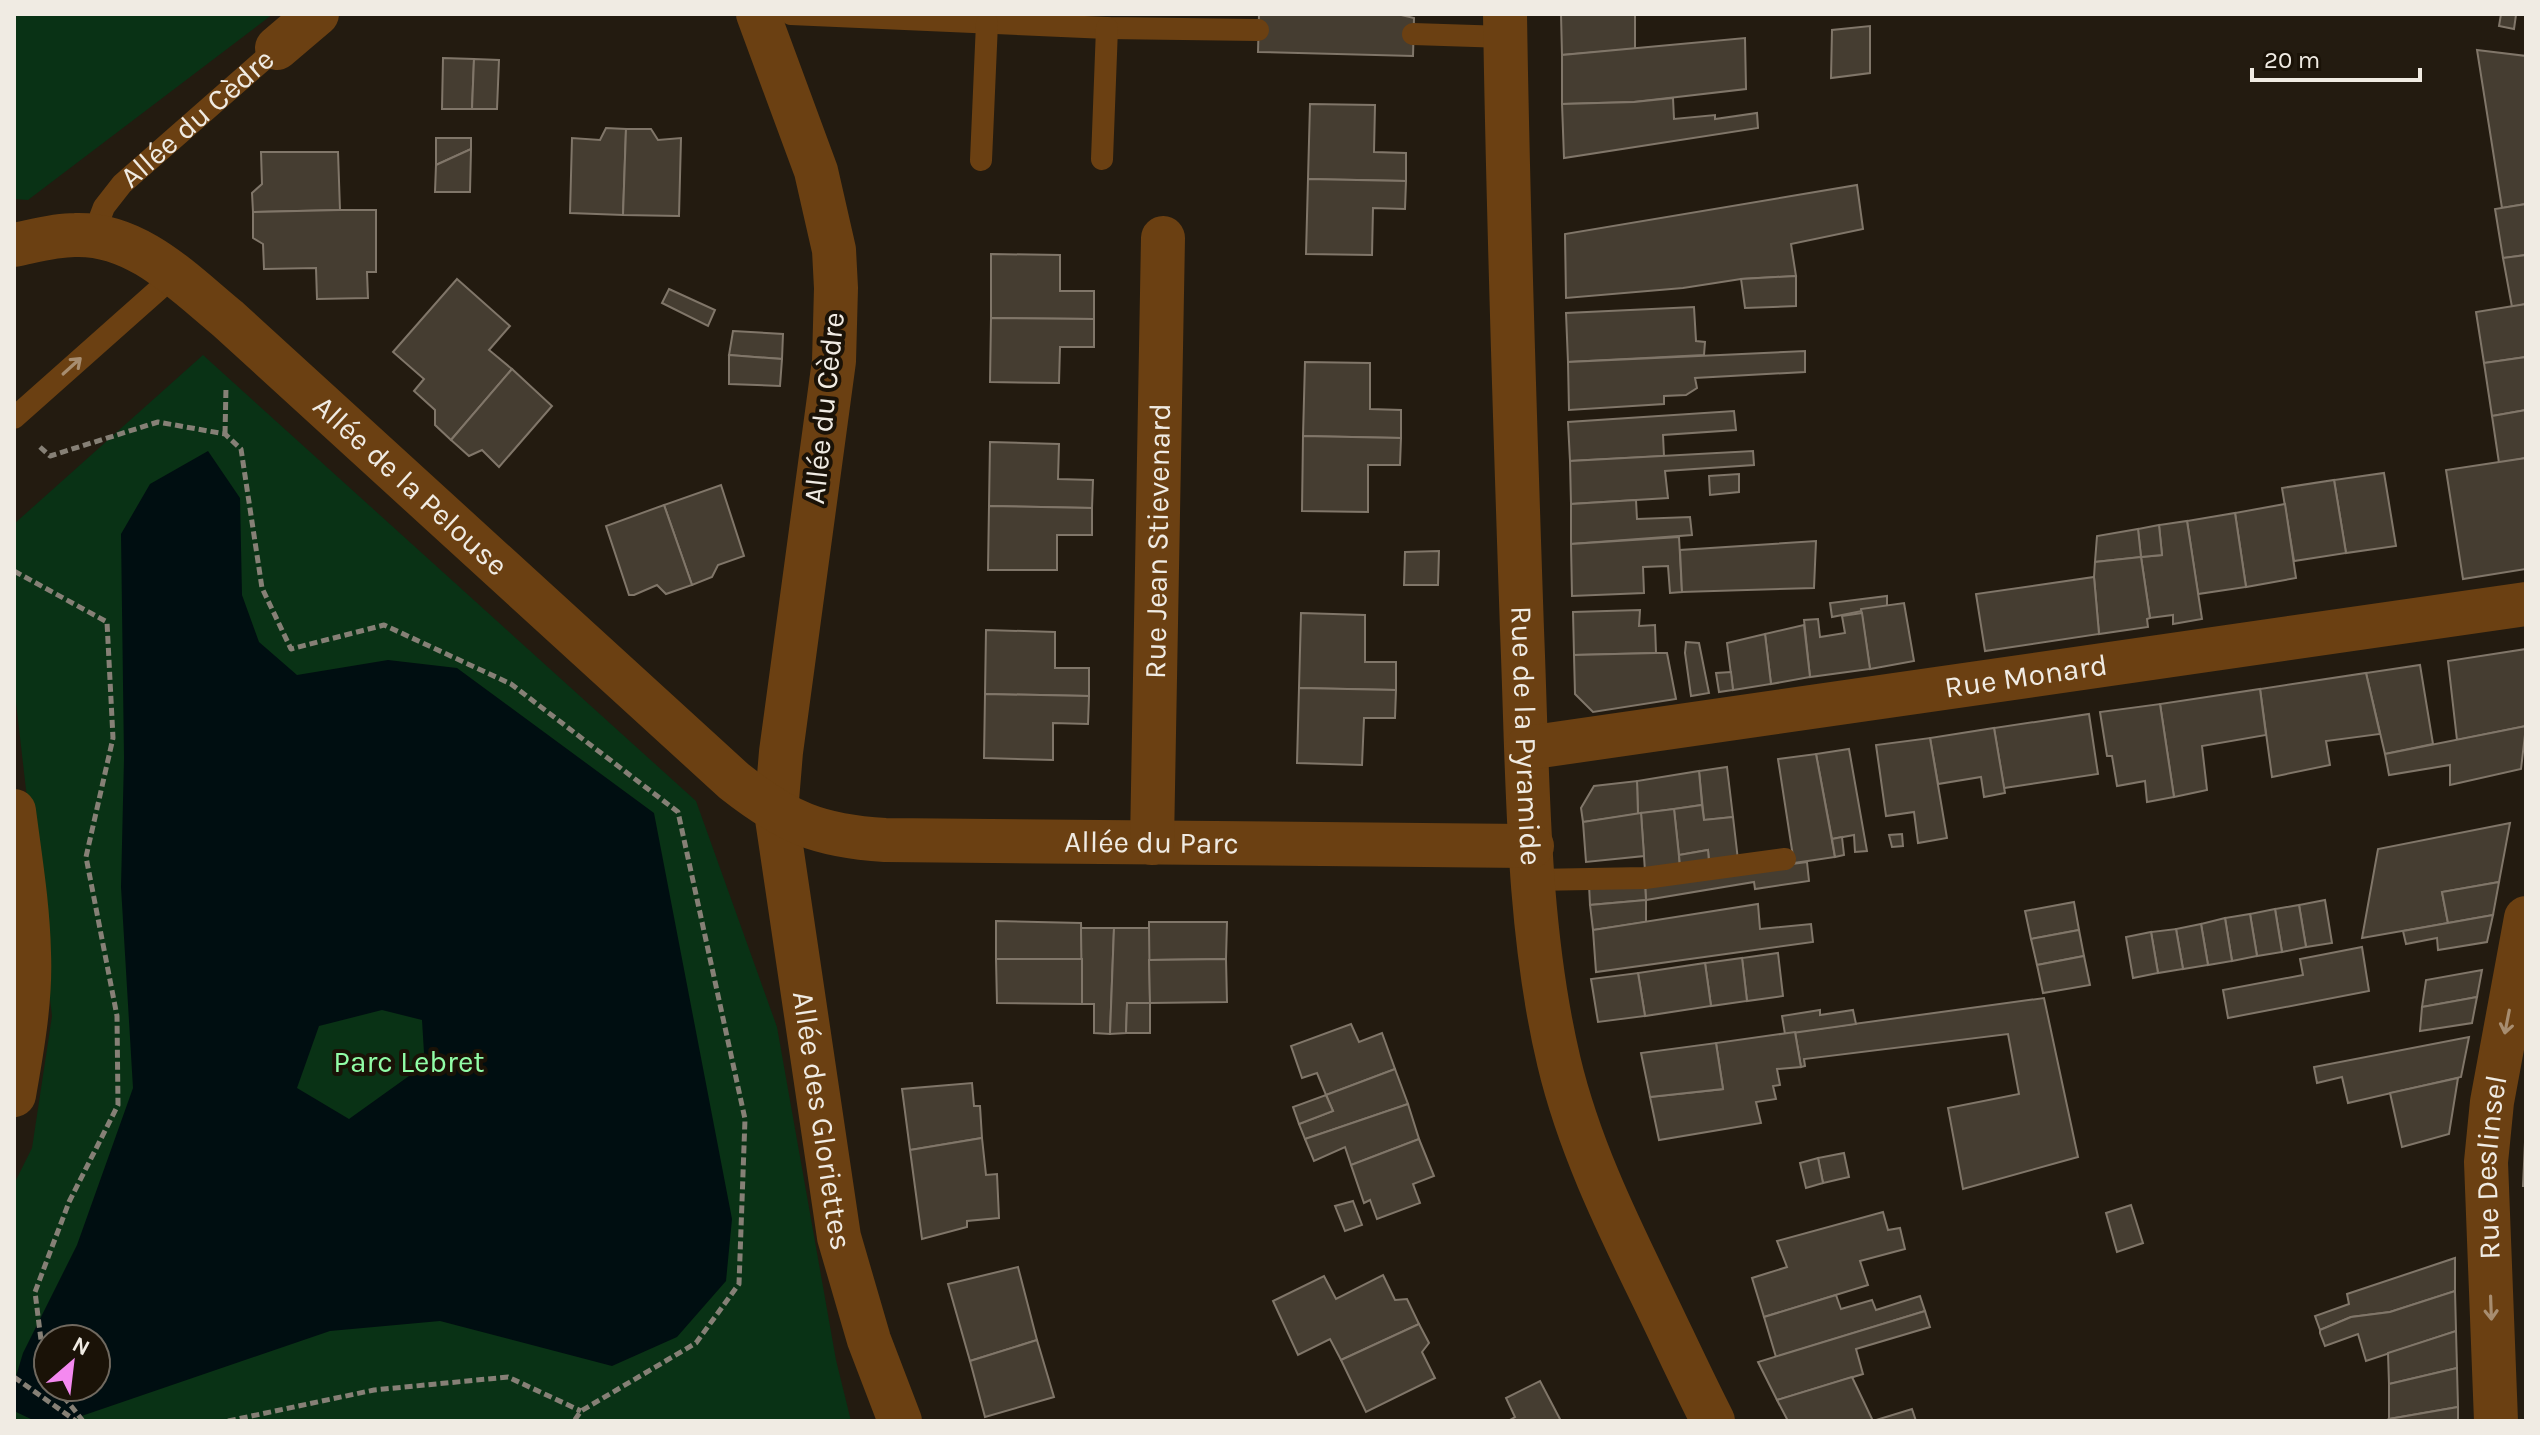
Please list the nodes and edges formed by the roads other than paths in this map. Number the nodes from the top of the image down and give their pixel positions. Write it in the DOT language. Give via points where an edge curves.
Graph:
graph roads {
  1 [pos="317,14"];
  2 [pos="758,14"];
  3 [pos="791,14"];
  4 [pos="987,23"];
  5 [pos="1505,26"];
  6 [pos="1107,28"];
  7 [pos="1258,30"];
  8 [pos="1413,34"];
  9 [pos="277,48"];
  10 [pos="1102,159"];
  11 [pos="981,160"];
  12 [pos="93,236"];
  13 [pos="1163,238"];
  14 [pos="14,245"];
  15 [pos="175,275"];
  16 [pos="14,418"];
  17 [pos="2526,604"];
  18 [pos="1527,748"];
  19 [pos="14,811"];
  20 [pos="776,812"];
  21 [pos="1152,843"];
  22 [pos="1785,859"];
  23 [pos="1533,863"];
  24 [pos="2526,918"];
  25 [pos="14,1095"];
  26 [pos="900,1421"];
  27 [pos="1713,1421"];
  28 [pos="2496,1421"];
  1 -- 9 [label="street, Allée du Cèdre"];
  2 -- 20 [label="street, Allée du Cèdre" via="816,171 834,250 836,288 834,361"];
  3 -- 4 [label="lane"];
  4 -- 6 [label="lane"];
  4 -- 11 [label="lane"];
  5 -- 8 [label="lane"];
  5 -- 18 [label="street, Rue de la Pyramide"];
  6 -- 7 [label="lane"];
  6 -- 10 [label="lane"];
  9 -- 12 [label="lane, Allée du Cèdre" via="110,196"];
  12 -- 14 [label="street, Allée de la Pelouse"];
  12 -- 15 [label="street, Allée de la Pelouse" via="130,246"];
  13 -- 21 [label="street, Rue Jean Stievenard"];
  16 -- 15 [label="lane, one-way"];
  15 -- 20 [label="street, Allée de la Pelouse" via="734,781"];
  17 -- 18 [label="street, Rue Monard"];
  18 -- 23 [label="street, Rue de la Pyramide"];
  19 -- 25 [label="street" via="30,957"];
  20 -- 21 [label="street, Allée du Parc" via="819,831 856,838"];
  20 -- 26 [label="street, Allée des Gloriettes" via="839,1237"];
  21 -- 23 [label="street, Allée du Parc"];
  22 -- 23 [label="lane" via="1645,878"];
  23 -- 27 [label="street, Rue de la Pyramide" via="1549,1017 1568,1097 1617,1222"];
  24 -- 28 [label="street, Rue Deslinsel, one-way" via="2486,1162"];
}
